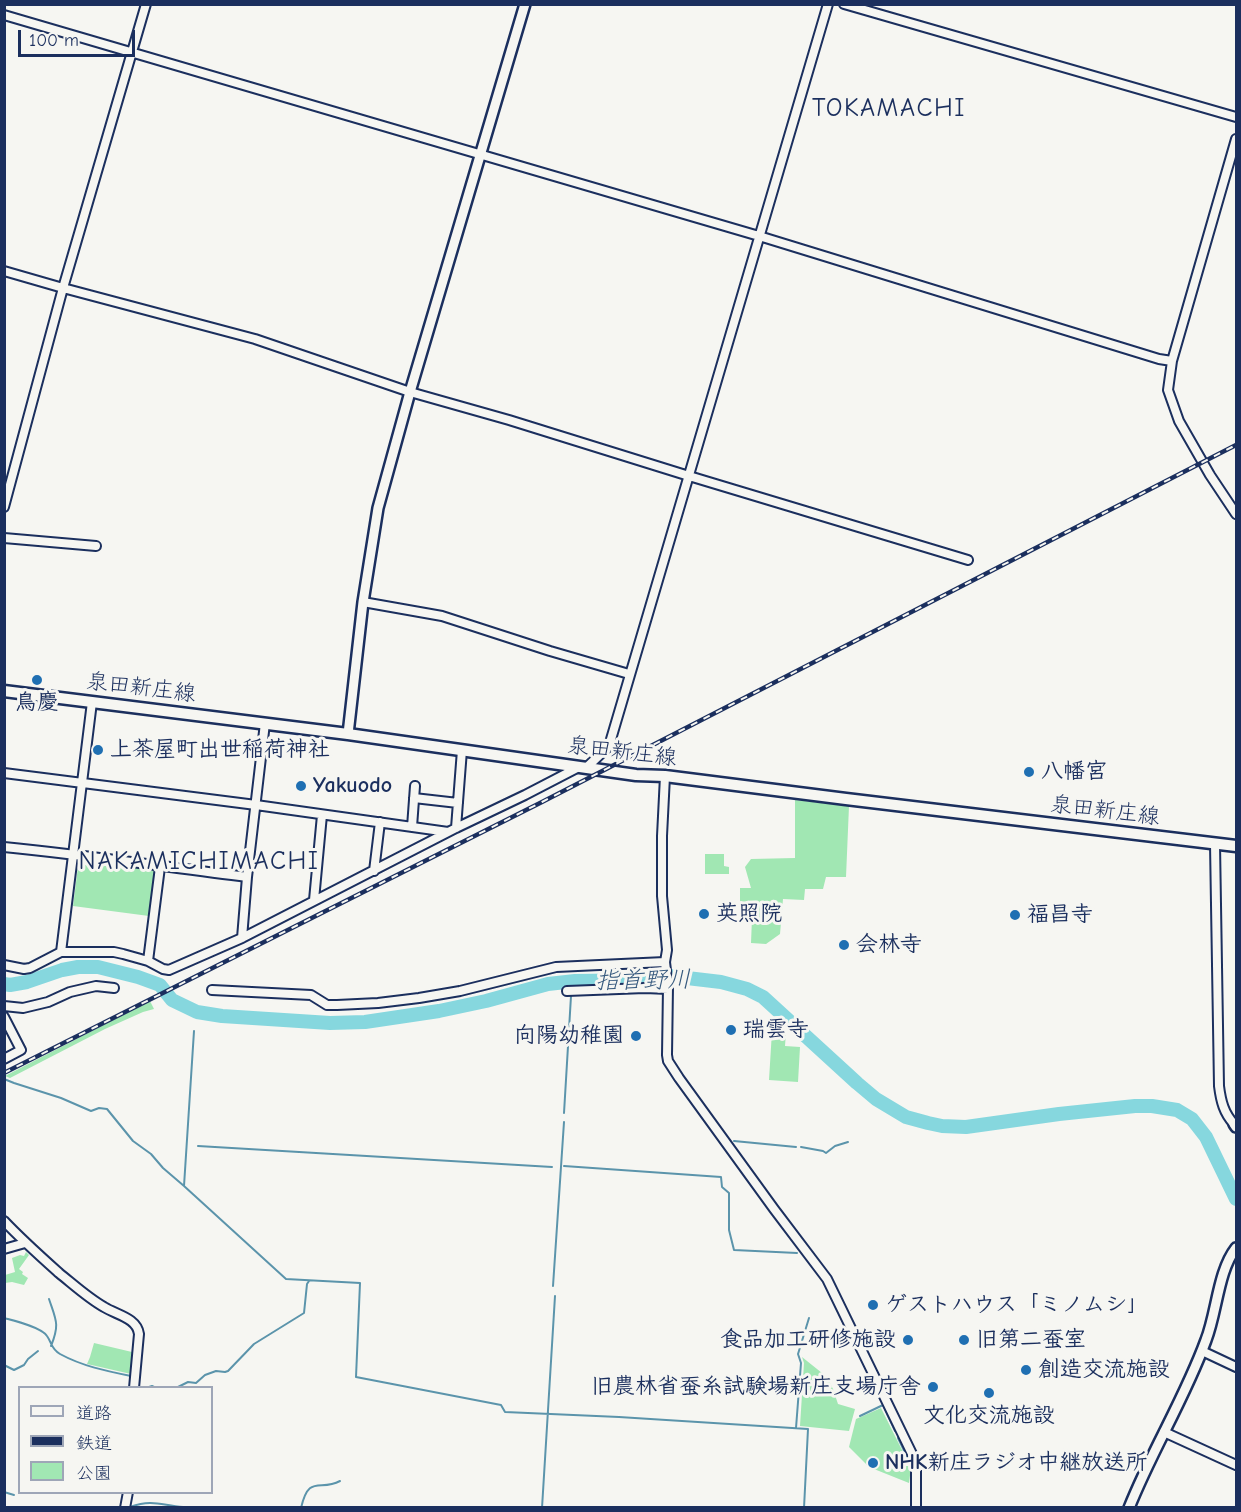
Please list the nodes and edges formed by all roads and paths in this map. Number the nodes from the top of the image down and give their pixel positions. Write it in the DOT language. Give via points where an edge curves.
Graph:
graph roads {
  1 [pos="146,4"];
  2 [pos="525,4"];
  3 [pos="828,4"];
  4 [pos="844,4"];
  5 [pos="4,15"];
  6 [pos="132,52"];
  7 [pos="1236,117"];
  8 [pos="1236,139"];
  9 [pos="480,155"];
  10 [pos="759,236"];
  11 [pos="4,271"];
  12 [pos="63,288"];
  13 [pos="1172,361"];
  14 [pos="410,392"];
  15 [pos="689,476"];
  16 [pos="4,507"];
  17 [pos="1236,514"];
  18 [pos="4,538"];
  19 [pos="96,546"];
  20 [pos="968,560"];
  21 [pos="363,602"];
  22 [pos="629,674"];
  23 [pos="4,691"];
  24 [pos="92,702"];
  25 [pos="265,723"];
  26 [pos="348,734"];
  27 [pos="462,750"];
  28 [pos="583,767"];
  29 [pos="4,773"];
  30 [pos="665,776"];
  31 [pos="83,784"];
  32 [pos="415,786"];
  33 [pos="414,798"];
  34 [pos="458,803"];
  35 [pos="256,805"];
  36 [pos="322,815"];
  37 [pos="380,822"];
  38 [pos="412,827"];
  39 [pos="452,830"];
  40 [pos="1215,844"];
  41 [pos="1236,846"];
  42 [pos="4,847"];
  43 [pos="73,854"];
  44 [pos="160,867"];
  45 [pos="374,871"];
  46 [pos="247,877"];
  47 [pos="314,900"];
  48 [pos="242,938"];
  49 [pos="61,952"];
  50 [pos="148,961"];
  51 [pos="665,962"];
  52 [pos="4,965"];
  53 [pos="114,988"];
  54 [pos="668,988"];
  55 [pos="212,990"];
  56 [pos="567,991"];
  57 [pos="4,1006"];
  58 [pos="4,1017"];
  59 [pos="4,1059"];
  60 [pos="1235,1126"];
  61 [pos="4,1221"];
  62 [pos="25,1243"];
  63 [pos="4,1249"];
  64 [pos="1234,1251"];
  65 [pos="1202,1351"];
  66 [pos="1236,1366"];
  67 [pos="134,1386"];
  68 [pos="1164,1432"];
  69 [pos="1236,1465"];
  70 [pos="916,1508"];
  71 [pos="1129,1508"];
  1 -- 6 [label="street"];
  2 -- 9 [label="street"];
  3 -- 10 [label="street"];
  4 -- 7 [label="street"];
  5 -- 6 [label="street"];
  6 -- 9 [label="street"];
  6 -- 12 [label="street"];
  8 -- 13 [label="street"];
  9 -- 10 [label="street"];
  9 -- 14 [label="street"];
  10 -- 13 [label="street"];
  10 -- 15 [label="street"];
  11 -- 12 [label="street"];
  12 -- 14 [label="street" via="255,339"];
  12 -- 16 [label="street"];
  13 -- 17 [label="street" via="1168,390 1179,421"];
  14 -- 15 [label="street"];
  14 -- 21 [label="street" via="378,508"];
  15 -- 20 [label="street"];
  15 -- 22 [label="street"];
  18 -- 19 [label="street"];
  21 -- 22 [label="street" via="442,616"];
  21 -- 26 [label="street"];
  22 -- 28 [label="street" via="609,746"];
  23 -- 24 [label="main road, 泉田新庄線"];
  24 -- 25 [label="main road, 泉田新庄線"];
  24 -- 31 [label="street"];
  25 -- 26 [label="main road, 泉田新庄線"];
  25 -- 35 [label="street"];
  26 -- 27 [label="main road, 泉田新庄線"];
  27 -- 28 [label="main road, 泉田新庄線"];
  27 -- 34 [label="street"];
  28 -- 30 [label="main road, 泉田新庄線"];
  28 -- 39 [label="street"];
  29 -- 31 [label="street"];
  30 -- 40 [label="main road, 泉田新庄線"];
  30 -- 51 [label="street"];
  31 -- 35 [label="street"];
  31 -- 43 [label="street"];
  32 -- 33 [label="street"];
  33 -- 34 [label="street"];
  33 -- 38 [label="street"];
  34 -- 39 [label="street"];
  35 -- 36 [label="street"];
  35 -- 46 [label="street"];
  36 -- 37 [label="street"];
  36 -- 47 [label="street"];
  37 -- 38 [label="street"];
  37 -- 45 [label="street"];
  38 -- 39 [label="street"];
  39 -- 45 [label="street"];
  40 -- 41 [label="main road, 泉田新庄線"];
  40 -- 60 [label="street" via="1219,1086 1223,1107"];
  42 -- 43 [label="street"];
  43 -- 44 [label="street"];
  43 -- 49 [label="street"];
  44 -- 46 [label="street"];
  44 -- 50 [label="street"];
  45 -- 47 [label="street"];
  46 -- 48 [label="street"];
  47 -- 48 [label="street"];
  48 -- 50 [label="street" via="169,970"];
  49 -- 50 [label="street" via="114,952"];
  49 -- 52 [label="street" via="30,968"];
  51 -- 54 [label="street"];
  51 -- 55 [label="street" via="556,967 460,991 378,1003 327,1005 311,995"];
  53 -- 57 [label="street" via="96,986 23,1008"];
  54 -- 56 [label="street"];
  54 -- 70 [label="street" via="668,1061 827,1279 915,1460"];
  58 -- 59 [label="street" via="21,1050"];
  61 -- 62 [label="street"];
  62 -- 63 [label="street"];
  62 -- 67 [label="street" via="81,1292 138,1327"];
  64 -- 65 [label="street" via="1225,1268"];
  65 -- 66 [label="street"];
  65 -- 68 [label="street"];
  68 -- 69 [label="street"];
  68 -- 71 [label="street"];
}
